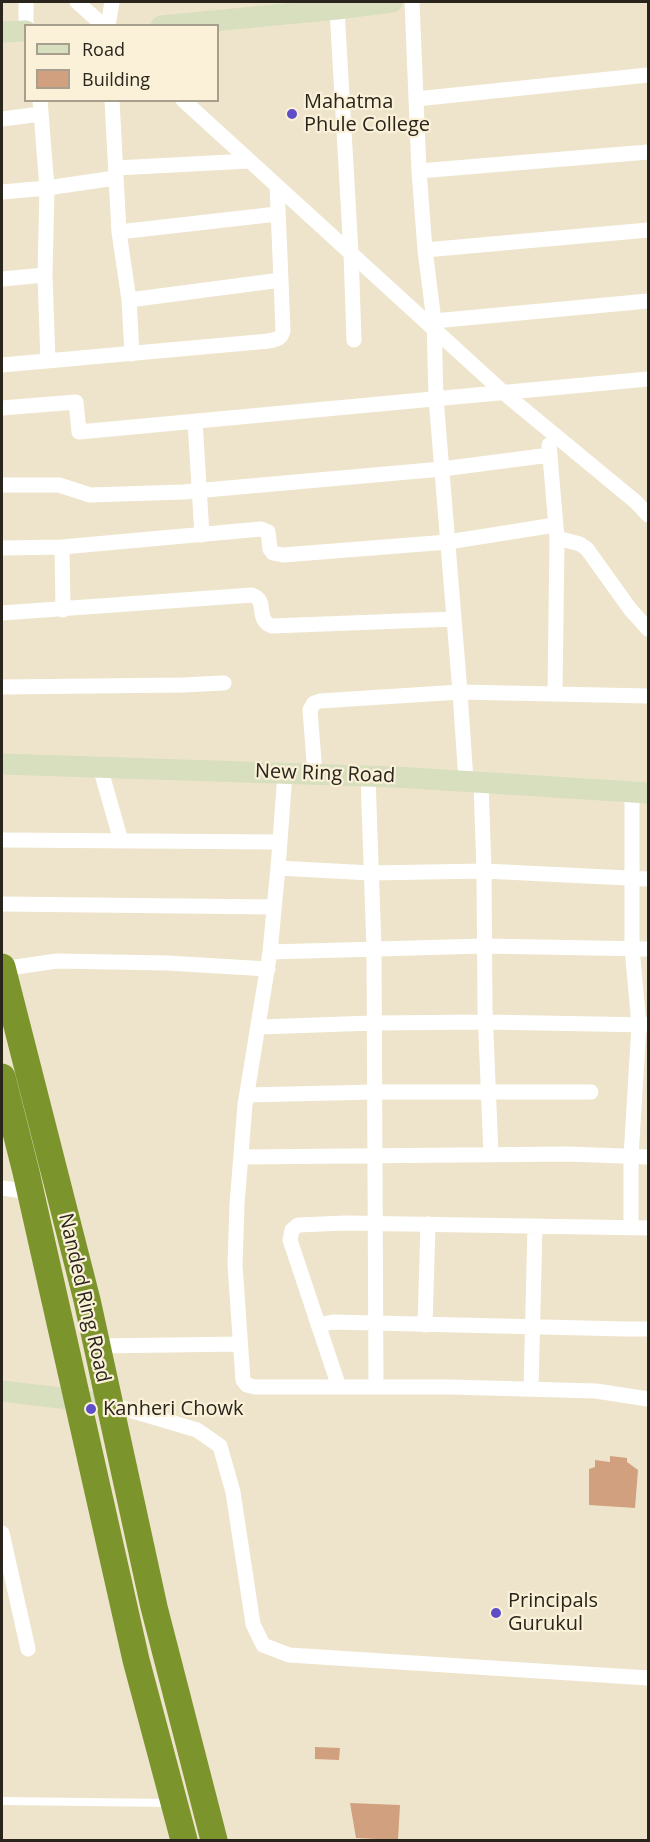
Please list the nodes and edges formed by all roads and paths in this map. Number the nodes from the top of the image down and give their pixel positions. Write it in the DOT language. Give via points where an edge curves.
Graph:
graph roads {
  1 [pos="26,2"];
  2 [pos="77,2"];
  3 [pos="112,2"];
  4 [pos="392,2"];
  5 [pos="412,2"];
  6 [pos="337,9"];
  7 [pos="26,24"];
  8 [pos="104,24"];
  9 [pos="106,24"];
  10 [pos="182,24"];
  11 [pos="24,31"];
  12 [pos="2,32"];
  13 [pos="648,75"];
  14 [pos="416,99"];
  15 [pos="112,102"];
  16 [pos="185,102"];
  17 [pos="40,107"];
  18 [pos="2,119"];
  19 [pos="648,152"];
  20 [pos="249,161"];
  21 [pos="419,171"];
  22 [pos="116,173"];
  23 [pos="277,186"];
  24 [pos="47,188"];
  25 [pos="2,192"];
  26 [pos="278,214"];
  27 [pos="648,230"];
  28 [pos="119,232"];
  29 [pos="425,250"];
  30 [pos="351,253"];
  31 [pos="45,275"];
  32 [pos="2,279"];
  33 [pos="281,280"];
  34 [pos="129,300"];
  35 [pos="648,301"];
  36 [pos="434,325"];
  37 [pos="354,340"];
  38 [pos="132,354"];
  39 [pos="48,361"];
  40 [pos="2,365"];
  41 [pos="648,379"];
  42 [pos="504,393"];
  43 [pos="436,398"];
  44 [pos="2,408"];
  45 [pos="195,421"];
  46 [pos="548,430"];
  47 [pos="550,455"];
  48 [pos="442,469"];
  49 [pos="2,485"];
  50 [pos="198,490"];
  51 [pos="648,515"];
  52 [pos="556,532"];
  53 [pos="202,535"];
  54 [pos="448,542"];
  55 [pos="62,547"];
  56 [pos="2,548"];
  57 [pos="63,610"];
  58 [pos="2,613"];
  59 [pos="454,619"];
  60 [pos="648,629"];
  61 [pos="224,683"];
  62 [pos="2,687"];
  63 [pos="460,692"];
  64 [pos="555,694"];
  65 [pos="648,696"];
  66 [pos="2,764"];
  67 [pos="100,767"];
  68 [pos="285,773"];
  69 [pos="315,774"];
  70 [pos="368,776"];
  71 [pos="473,781"];
  72 [pos="640,792"];
  73 [pos="2,840"];
  74 [pos="121,841"];
  75 [pos="280,842"];
  76 [pos="278,868"];
  77 [pos="484,871"];
  78 [pos="371,873"];
  79 [pos="632,877"];
  80 [pos="648,879"];
  81 [pos="2,904"];
  82 [pos="274,907"];
  83 [pos="484,946"];
  84 [pos="632,948"];
  85 [pos="374,949"];
  86 [pos="648,949"];
  87 [pos="270,952"];
  88 [pos="2,968"];
  89 [pos="268,969"];
  90 [pos="486,1022"];
  91 [pos="374,1023"];
  92 [pos="644,1025"];
  93 [pos="259,1027"];
  94 [pos="2,1077"];
  95 [pos="374,1092"];
  96 [pos="488,1092"];
  97 [pos="591,1092"];
  98 [pos="247,1095"];
  99 [pos="491,1155"];
  100 [pos="374,1156"];
  101 [pos="631,1156"];
  102 [pos="241,1157"];
  103 [pos="648,1157"];
  104 [pos="2,1188"];
  105 [pos="31,1192"];
  106 [pos="374,1223"];
  107 [pos="428,1224"];
  108 [pos="535,1226"];
  109 [pos="631,1227"];
  110 [pos="648,1228"];
  111 [pos="375,1323"];
  112 [pos="318,1325"];
  113 [pos="424,1325"];
  114 [pos="532,1327"];
  115 [pos="648,1329"];
  116 [pos="240,1344"];
  117 [pos="97,1346"];
  118 [pos="339,1387"];
  119 [pos="376,1387"];
  120 [pos="531,1389"];
  121 [pos="2,1391"];
  122 [pos="648,1399"];
  123 [pos="78,1401"];
  124 [pos="109,1404"];
  125 [pos="2,1533"];
  126 [pos="28,1649"];
  127 [pos="648,1678"];
  128 [pos="2,1801"];
  129 [pos="174,1803"];
  130 [pos="184,1840"];
  131 [pos="214,1840"];
  1 -- 7 [label="street"];
  2 -- 8 [label="street"];
  3 -- 9 [label="street"];
  4 -- 6 [label="street"];
  5 -- 14 [label="street"];
  6 -- 10 [label="street"];
  6 -- 30 [label="street"];
  11 -- 12 [label="street"];
  13 -- 14 [label="street"];
  14 -- 21 [label="street"];
  15 -- 22 [label="street"];
  16 -- 20 [label="street"];
  17 -- 18 [label="street"];
  17 -- 24 [label="street"];
  19 -- 21 [label="street"];
  20 -- 22 [label="street"];
  20 -- 23 [label="street"];
  21 -- 29 [label="street"];
  22 -- 24 [label="street"];
  22 -- 28 [label="street"];
  23 -- 26 [label="street"];
  23 -- 30 [label="street"];
  24 -- 25 [label="street"];
  24 -- 31 [label="street"];
  26 -- 28 [label="street"];
  26 -- 33 [label="street"];
  27 -- 29 [label="street"];
  28 -- 34 [label="street"];
  29 -- 36 [label="street"];
  30 -- 36 [label="street"];
  30 -- 37 [label="street"];
  31 -- 32 [label="street"];
  31 -- 39 [label="street"];
  33 -- 34 [label="street"];
  33 -- 38 [label="street" via="283,331 278,339"];
  34 -- 38 [label="street"];
  35 -- 36 [label="street"];
  36 -- 42 [label="street"];
  36 -- 43 [label="street"];
  38 -- 39 [label="street"];
  39 -- 40 [label="street"];
  41 -- 42 [label="street"];
  42 -- 43 [label="street"];
  42 -- 46 [label="street"];
  43 -- 45 [label="street"];
  43 -- 48 [label="street"];
  44 -- 45 [label="street" via="76,402 79,432"];
  45 -- 50 [label="street"];
  46 -- 47 [label="street"];
  46 -- 51 [label="street"];
  47 -- 48 [label="street"];
  47 -- 52 [label="street"];
  48 -- 50 [label="street"];
  48 -- 54 [label="street"];
  49 -- 50 [label="street" via="59,485 90,495"];
  50 -- 53 [label="street"];
  52 -- 54 [label="street"];
  52 -- 60 [label="street" via="587,549"];
  52 -- 64 [label="street"];
  53 -- 54 [label="street" via="266,530 270,549 276,555"];
  53 -- 55 [label="street"];
  54 -- 59 [label="street"];
  55 -- 56 [label="street"];
  55 -- 57 [label="street"];
  57 -- 58 [label="street"];
  57 -- 59 [label="street" via="237,594 257,596 263,620 272,626"];
  59 -- 63 [label="street"];
  61 -- 62 [label="street"];
  63 -- 64 [label="street"];
  63 -- 69 [label="street" via="314,703 310,710"];
  63 -- 71 [label="street"];
  64 -- 65 [label="street"];
  66 -- 67 [label="street, New Ring Road"];
  67 -- 68 [label="street, New Ring Road"];
  67 -- 74 [label="street"];
  68 -- 69 [label="street, New Ring Road"];
  68 -- 75 [label="street"];
  69 -- 70 [label="street, New Ring Road"];
  70 -- 71 [label="street, New Ring Road"];
  70 -- 78 [label="street"];
  71 -- 72 [label="street, New Ring Road"];
  71 -- 77 [label="street"];
  72 -- 79 [label="street"];
  73 -- 74 [label="street"];
  74 -- 75 [label="street"];
  75 -- 76 [label="street"];
  76 -- 78 [label="street"];
  76 -- 82 [label="street"];
  77 -- 78 [label="street"];
  77 -- 79 [label="street"];
  77 -- 83 [label="street"];
  78 -- 85 [label="street"];
  79 -- 80 [label="street"];
  79 -- 84 [label="street"];
  81 -- 82 [label="street"];
  82 -- 87 [label="street"];
  83 -- 84 [label="street"];
  83 -- 85 [label="street"];
  83 -- 90 [label="street"];
  84 -- 86 [label="street"];
  84 -- 92 [label="street"];
  85 -- 87 [label="street"];
  85 -- 91 [label="street"];
  87 -- 89 [label="street"];
  88 -- 89 [label="street" via="57,961"];
  88 -- 117 [label="highway, Nanded Ring Road"];
  89 -- 93 [label="street"];
  90 -- 91 [label="street"];
  90 -- 92 [label="street"];
  90 -- 96 [label="street"];
  91 -- 93 [label="street"];
  91 -- 95 [label="street"];
  92 -- 101 [label="street"];
  93 -- 98 [label="street"];
  94 -- 105 [label="highway"];
  95 -- 96 [label="street"];
  95 -- 98 [label="street"];
  95 -- 100 [label="street"];
  96 -- 97 [label="street"];
  96 -- 99 [label="street"];
  98 -- 102 [label="street"];
  99 -- 100 [label="street"];
  99 -- 101 [label="street"];
  100 -- 102 [label="street"];
  100 -- 106 [label="street"];
  101 -- 103 [label="street"];
  101 -- 109 [label="street"];
  102 -- 116 [label="street" via="235,1265"];
  104 -- 105 [label="street"];
  105 -- 123 [label="highway"];
  106 -- 107 [label="street"];
  106 -- 111 [label="street"];
  106 -- 112 [label="street" via="298,1225 292,1230 290,1240"];
  107 -- 108 [label="street"];
  107 -- 113 [label="street"];
  108 -- 109 [label="street"];
  108 -- 114 [label="street"];
  109 -- 110 [label="street"];
  111 -- 112 [label="street"];
  111 -- 113 [label="street"];
  111 -- 119 [label="street"];
  112 -- 118 [label="street"];
  113 -- 114 [label="street"];
  114 -- 115 [label="street"];
  114 -- 120 [label="street"];
  116 -- 117 [label="street"];
  116 -- 118 [label="street" via="243,1380 247,1385"];
  117 -- 124 [label="highway, Nanded Ring Road"];
  118 -- 119 [label="street"];
  119 -- 120 [label="street"];
  120 -- 122 [label="street" via="596,1391"];
  121 -- 123 [label="street"];
  123 -- 124 [label="street"];
  123 -- 129 [label="highway" via="136,1660"];
  124 -- 127 [label="street" via="197,1430 220,1446 233,1492 253,1624 263,1645 289,1655"];
  124 -- 131 [label="highway, Nanded Ring Road" via="153,1607"];
  125 -- 126 [label="street"];
  128 -- 129 [label="lane"];
  129 -- 130 [label="highway"];
}
